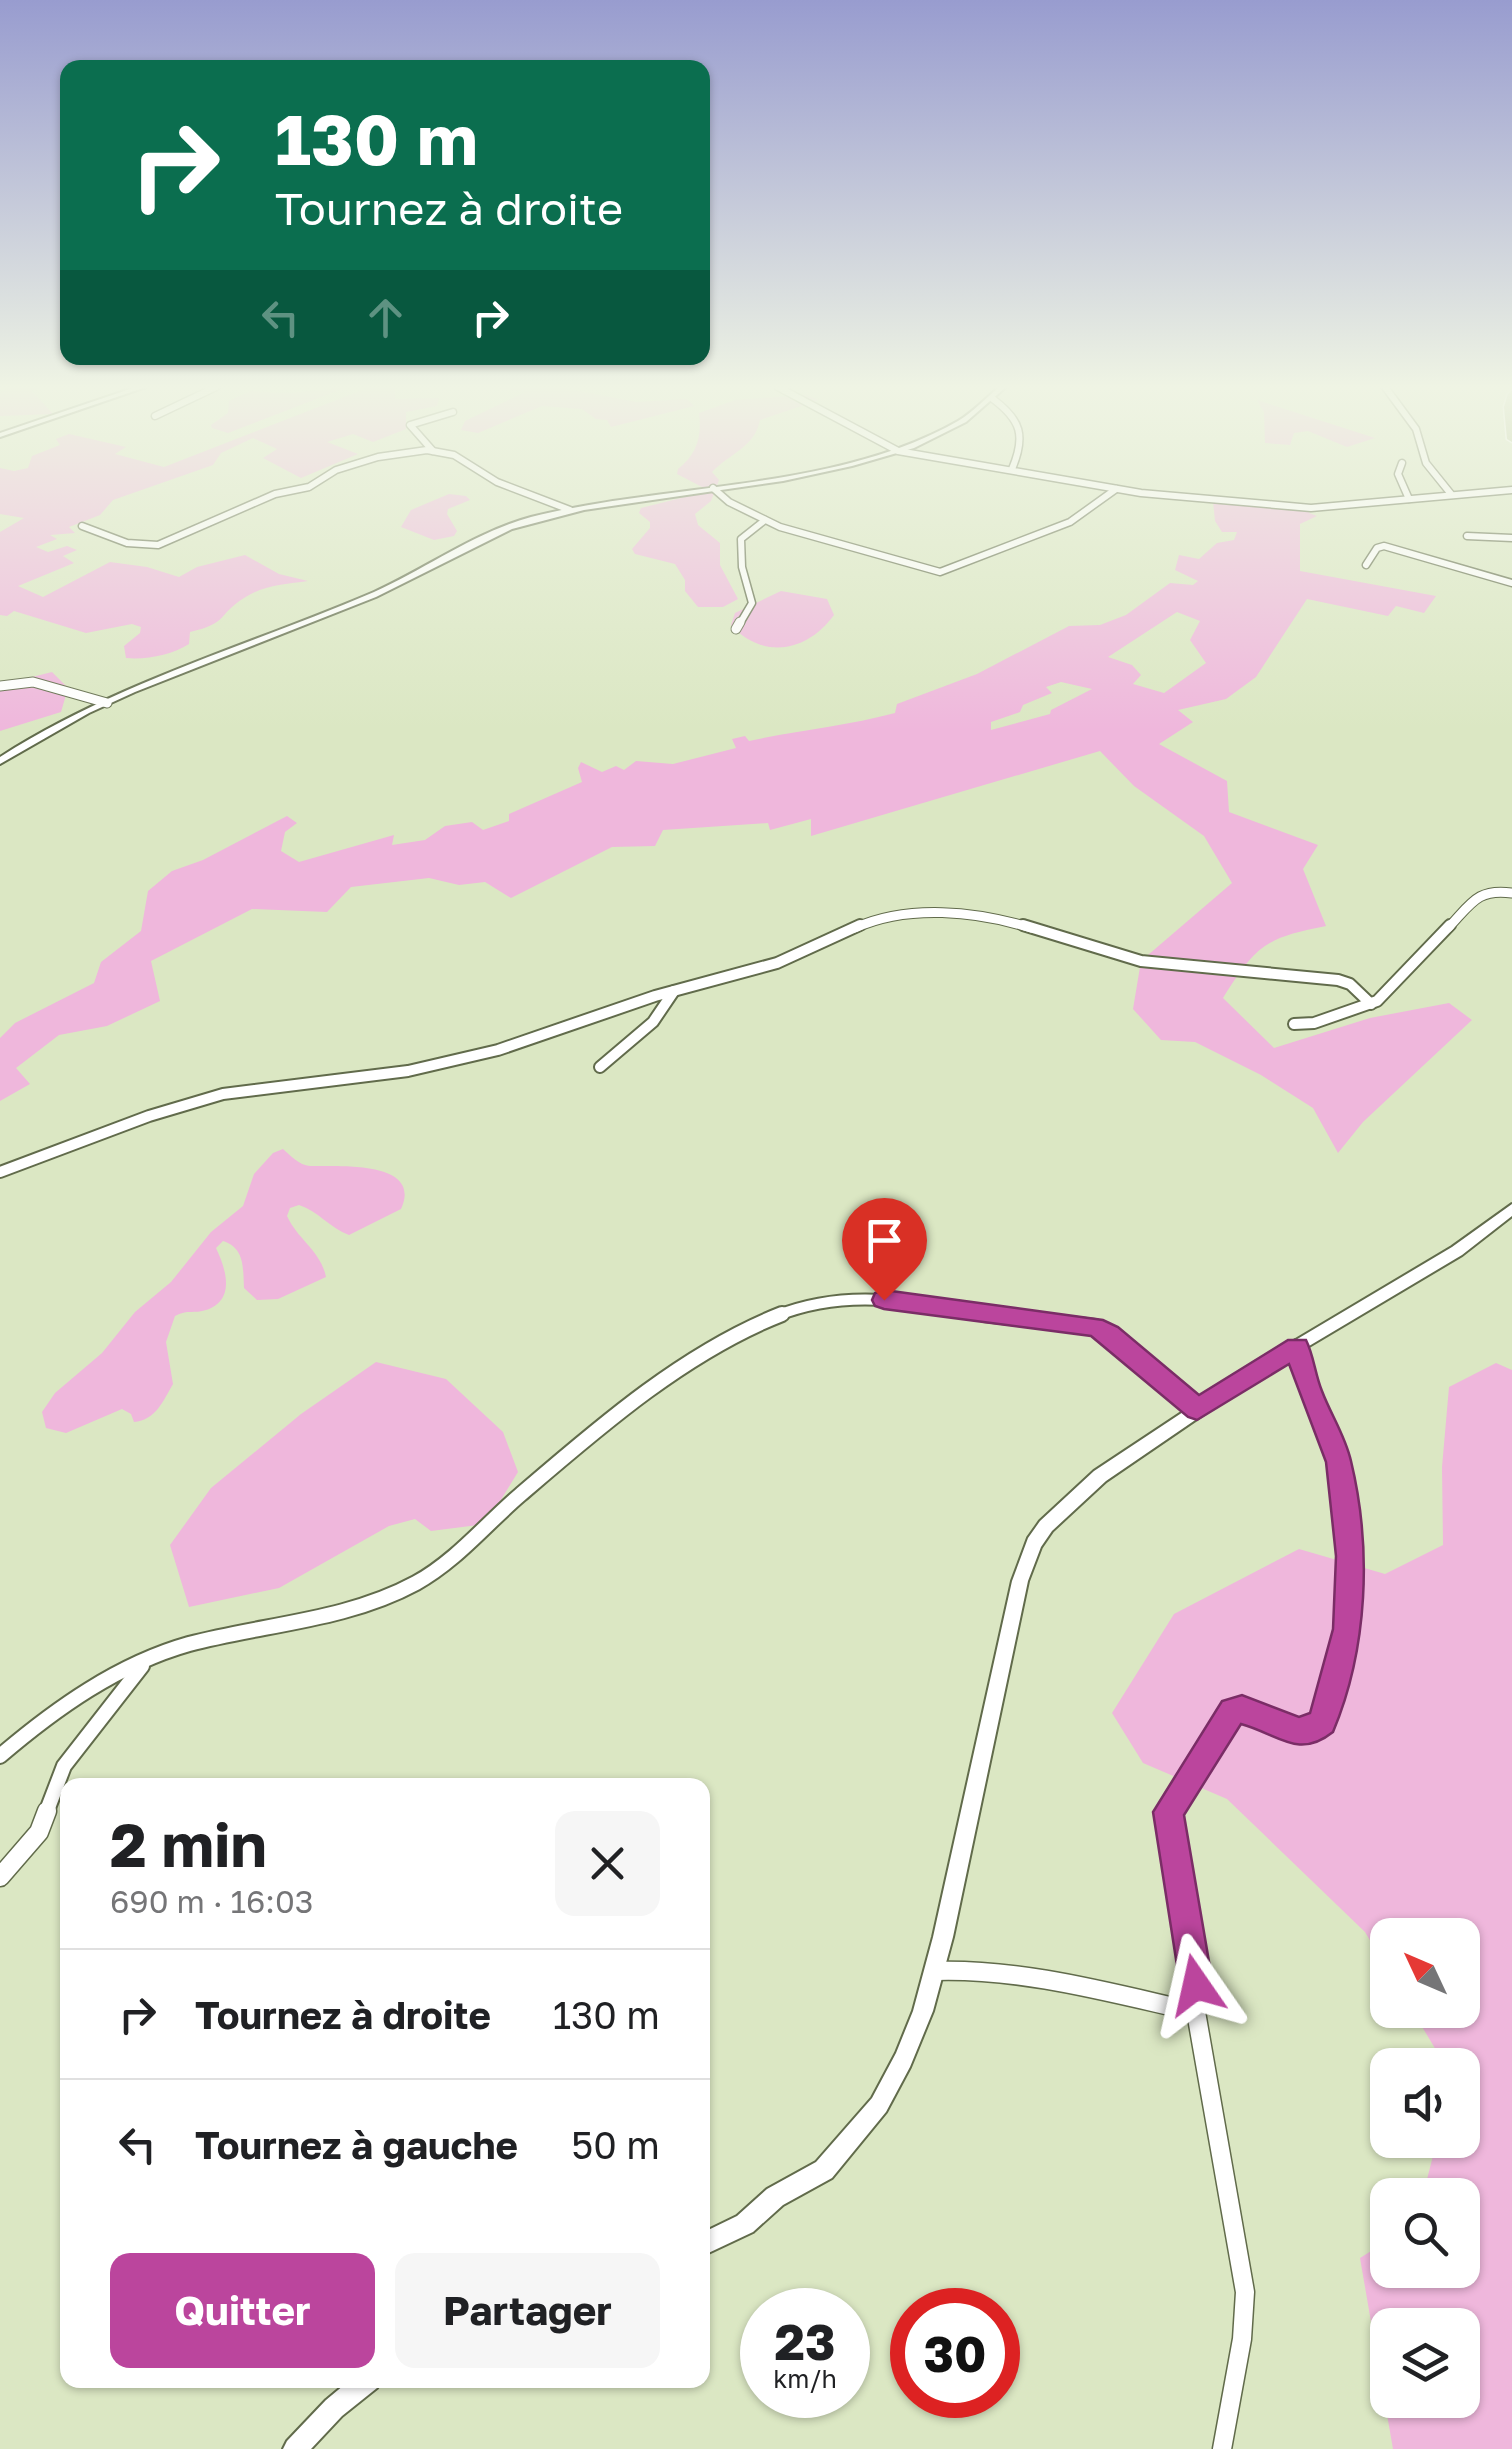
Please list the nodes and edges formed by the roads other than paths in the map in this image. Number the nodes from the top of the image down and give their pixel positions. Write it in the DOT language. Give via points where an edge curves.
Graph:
graph roads {
  1 [pos="257,501"];
  2 [pos="547,501"];
  3 [pos="627,501"];
  4 [pos="728,501"];
  5 [pos="1095,501"];
  6 [pos="1226,501"];
  7 [pos="1395,501"];
  8 [pos="570,510"];
  9 [pos="764,520"];
  10 [pos="82,526"];
  11 [pos="1467,536"];
  12 [pos="1512,538"];
  13 [pos="1366,565"];
  14 [pos="1512,582"];
  15 [pos="736,629"];
  16 [pos="0,686"];
  17 [pos="106,704"];
  18 [pos="0,762"];
  19 [pos="1512,894"];
  20 [pos="674,991"];
  21 [pos="1371,1004"];
  22 [pos="1294,1024"];
  23 [pos="600,1067"];
  24 [pos="0,1172"];
  25 [pos="1512,1209"];
  26 [pos="1297,1346"];
  27 [pos="1197,1409"];
  28 [pos="145,1663"];
  29 [pos="0,1756"];
  30 [pos="0,1877"];
  31 [pos="934,1971"];
  32 [pos="1196,2012"];
  33 [pos="710,2241"];
  34 [pos="359,2388"];
  35 [pos="295,2449"];
  36 [pos="1222,2449"];
  1 -- 10 [label="street" via="158,545 128,543"];
  2 -- 8 [label="street"];
  3 -- 8 [label="street"];
  4 -- 9 [label="street"];
  5 -- 9 [label="street" via="1070,522 940,572"];
  6 -- 7 [label="street" via="1286,508"];
  8 -- 17 [label="street" via="505,528 375,595"];
  9 -- 15 [label="street" via="742,539 752,603"];
  11 -- 12 [label="street"];
  13 -- 14 [label="street" via="1384,546"];
  16 -- 17 [label="street" via="34,682"];
  17 -- 18 [label="street"];
  19 -- 21 [label="street" via="1480,895"];
  20 -- 21 [label="street" via="777,962 885,915 952,912 1024,923 1141,961 1338,980"];
  20 -- 23 [label="street" via="639,1035"];
  20 -- 24 [label="street" via="467,1058 209,1098"];
  21 -- 22 [label="street"];
  25 -- 26 [label="street" via="1457,1251"];
  26 -- 27 [label="street"];
  26 -- 32 [label="street" via="1338,1462 1350,1556 1347,1629 1323,1722 1299,1732 1232,1711 1168,1812"];
  27 -- 28 [label="street" via="1095,1327 870,1298 809,1304 760,1324 668,1380 415,1584 346,1608 183,1646"];
  27 -- 31 [label="street" via="1064,1506 1034,1543 990,1704"];
  28 -- 29 [label="street" via="80,1696"];
  28 -- 30 [label="street" via="64,1766 39,1832"];
  31 -- 32 [label="street" via="1065,1983"];
  31 -- 33 [label="street" via="879,2106 824,2170"];
  32 -- 36 [label="street" via="1246,2292"];
  34 -- 35 [label="street"];
}
